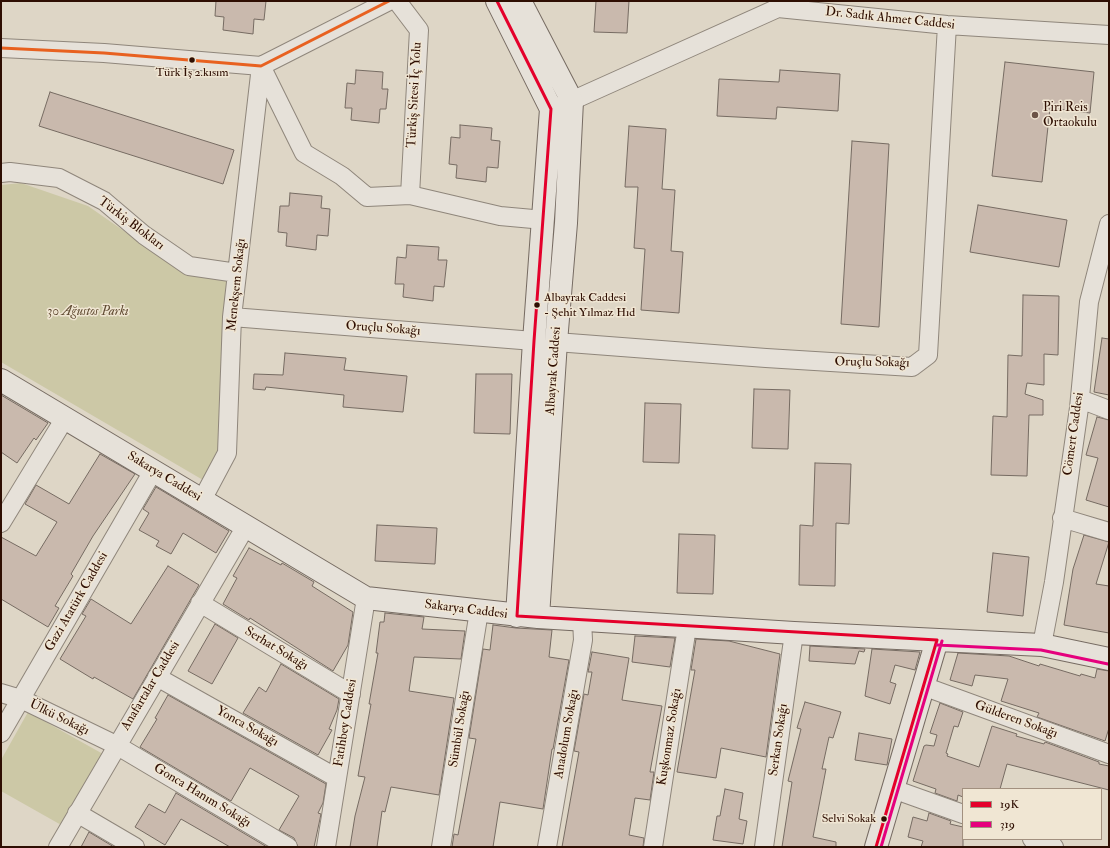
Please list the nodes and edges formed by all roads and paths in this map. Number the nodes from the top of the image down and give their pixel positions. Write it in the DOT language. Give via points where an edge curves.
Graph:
graph roads {
  1 [pos="389,1"];
  2 [pos="397,1"];
  3 [pos="497,1"];
  4 [pos="520,1"];
  5 [pos="947,26"];
  6 [pos="1109,35"];
  7 [pos="1,48"];
  8 [pos="261,66"];
  9 [pos="572,101"];
  10 [pos="551,109"];
  11 [pos="1,173"];
  12 [pos="410,195"];
  13 [pos="544,220"];
  14 [pos="566,223"];
  15 [pos="1109,224"];
  16 [pos="237,273"];
  17 [pos="1102,283"];
  18 [pos="232,318"];
  19 [pos="534,341"];
  20 [pos="556,342"];
  21 [pos="1,380"];
  22 [pos="1080,399"];
  23 [pos="1109,410"];
  24 [pos="65,418"];
  25 [pos="153,471"];
  26 [pos="202,500"];
  27 [pos="1062,518"];
  28 [pos="1,523"];
  29 [pos="246,526"];
  30 [pos="1109,532"];
  31 [pos="366,598"];
  32 [pos="200,603"];
  33 [pos="479,611"];
  34 [pos="517,616"];
  35 [pos="538,617"];
  36 [pos="582,620"];
  37 [pos="687,627"];
  38 [pos="794,633"];
  39 [pos="937,640"];
  40 [pos="1042,644"];
  41 [pos="1109,659"];
  42 [pos="157,677"];
  43 [pos="923,686"];
  44 [pos="1,693"];
  45 [pos="351,694"];
  46 [pos="21,699"];
  47 [pos="1,733"];
  48 [pos="116,745"];
  49 [pos="1109,754"];
  50 [pos="337,778"];
  51 [pos="893,789"];
  52 [pos="77,813"];
  53 [pos="962,814"];
  54 [pos="1035,840"];
  55 [pos="58,847"];
  56 [pos="135,847"];
  57 [pos="288,847"];
  58 [pos="326,847"];
  59 [pos="441,847"];
  60 [pos="547,847"];
  61 [pos="653,847"];
  62 [pos="764,847"];
  63 [pos="876,847"];
  64 [pos="1054,847"];
  1 -- 8 [label="street"];
  2 -- 12 [label="street, Türkiş Sitesi İç Yolu" via="419,30"];
  3 -- 10 [label="street"];
  4 -- 9 [label="street"];
  5 -- 6 [label="street, Dr. Sadık Ahmet Caddesi"];
  5 -- 9 [label="street, Dr. Sadık Ahmet Caddesi" via="778,8"];
  5 -- 20 [label="street, Oruçlu Sokağı" via="928,354 912,366 758,358"];
  7 -- 8 [label="street" via="104,53"];
  8 -- 12 [label="street" via="304,153 342,176 367,197"];
  8 -- 16 [label="street, Menekşem Sokağı"];
  9 -- 10 [label="street"];
  9 -- 14 [label="street, Albayrak Caddesi"];
  10 -- 13 [label="street, Albayrak Caddesi"];
  11 -- 16 [label="street, Türkiş Blokları" via="59,178 104,201 144,235 189,266"];
  12 -- 13 [label="street" via="500,216"];
  13 -- 14 [label="street"];
  13 -- 19 [label="street, Albayrak Caddesi"];
  14 -- 20 [label="street, Albayrak Caddesi"];
  15 -- 17 [label="street, Cömert Caddesi"];
  16 -- 18 [label="street, Menekşem Sokağı"];
  17 -- 22 [label="street, Cömert Caddesi" via="1090,302"];
  18 -- 19 [label="street, Oruçlu Sokağı"];
  18 -- 26 [label="street, Menekşem Sokağı" via="227,453"];
  19 -- 20 [label="street"];
  19 -- 34 [label="street, Albayrak Caddesi"];
  20 -- 35 [label="street, Albayrak Caddesi"];
  21 -- 24 [label="street, Sakarya Caddesi"];
  22 -- 23 [label="street"];
  22 -- 27 [label="street, Cömert Caddesi"];
  24 -- 25 [label="street, Sakarya Caddesi"];
  24 -- 28 [label="street"];
  25 -- 26 [label="street, Sakarya Caddesi"];
  25 -- 46 [label="street, Gazi Atatürk Caddesi"];
  26 -- 29 [label="street, Sakarya Caddesi"];
  27 -- 30 [label="street"];
  27 -- 40 [label="street, Cömert Caddesi" via="1054,582"];
  29 -- 31 [label="street, Sakarya Caddesi"];
  29 -- 32 [label="street, Anafartalar Caddesi"];
  31 -- 33 [label="street, Sakarya Caddesi"];
  31 -- 45 [label="street, Fatihbey Caddesi"];
  32 -- 42 [label="street, Anafartalar Caddesi"];
  32 -- 45 [label="street, Serhat Sokağı"];
  33 -- 34 [label="street, Sakarya Caddesi"];
  33 -- 59 [label="street, Sümbül Sokağı"];
  34 -- 35 [label="street, Sakarya Caddesi"];
  35 -- 36 [label="street, Sakarya Caddesi"];
  36 -- 37 [label="street, Sakarya Caddesi"];
  36 -- 60 [label="street, Anadolum Sokağı" via="583,640"];
  37 -- 38 [label="street, Sakarya Caddesi"];
  37 -- 61 [label="street, Kuşkonmaz Sokağı"];
  38 -- 39 [label="street, Sakarya Caddesi"];
  38 -- 62 [label="street, Serkan Sokağı"];
  39 -- 40 [label="street, Sakarya Caddesi"];
  39 -- 43 [label="street"];
  40 -- 41 [label="street, Sakarya Caddesi"];
  42 -- 48 [label="street, Anafartalar Caddesi"];
  42 -- 50 [label="street, Yonca Sokağı"];
  43 -- 49 [label="street, Gülderen Sokağı"];
  43 -- 51 [label="street"];
  44 -- 46 [label="street, Ülkü Sokağı"];
  45 -- 50 [label="street, Fatihbey Caddesi"];
  46 -- 47 [label="street, Gazi Atatürk Caddesi"];
  46 -- 48 [label="street, Ülkü Sokağı"];
  48 -- 52 [label="street, Anafartalar Caddesi"];
  48 -- 57 [label="street, Gonca Hanım Sokağı"];
  50 -- 58 [label="street, Fatihbey Caddesi"];
  51 -- 53 [label="street"];
  51 -- 63 [label="street"];
  52 -- 55 [label="street, Anafartalar Caddesi"];
  52 -- 56 [label="street"];
  54 -- 64 [label="street"];
}
